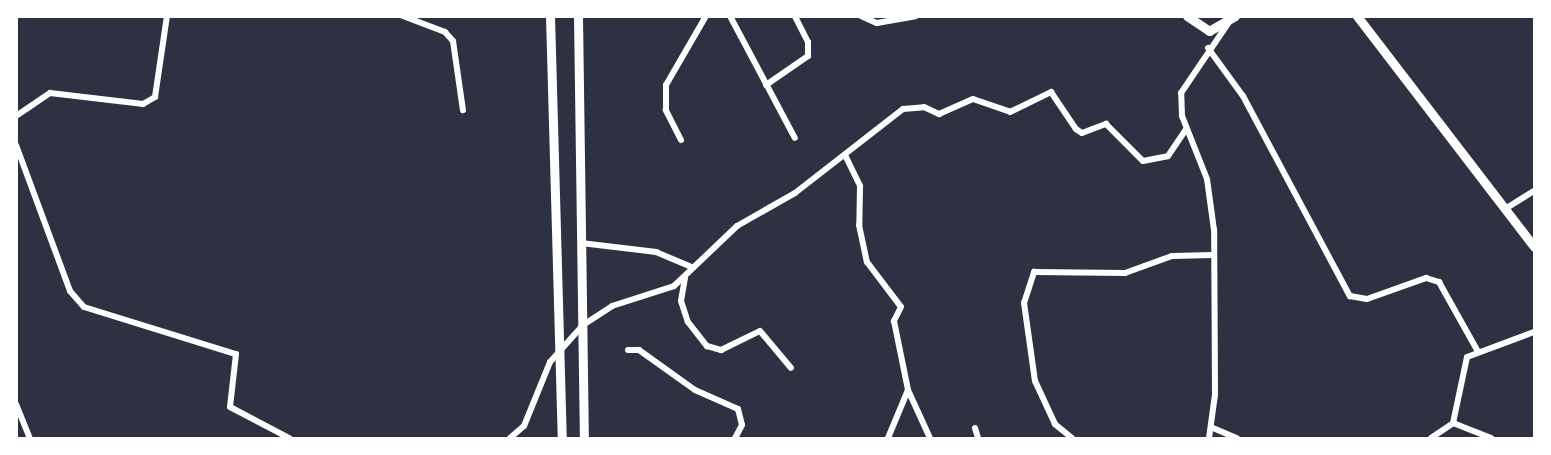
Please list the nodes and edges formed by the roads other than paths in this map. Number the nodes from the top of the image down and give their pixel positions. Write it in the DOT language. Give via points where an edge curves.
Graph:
graph roads {
  1 [pos="167,16"];
  2 [pos="403,16"];
  3 [pos="550,16"];
  4 [pos="579,16"];
  5 [pos="706,16"];
  6 [pos="730,16"];
  7 [pos="795,16"];
  8 [pos="861,16"];
  9 [pos="915,16"];
  10 [pos="1187,16"];
  11 [pos="1357,16"];
  12 [pos="1233,18"];
  13 [pos="1208,48"];
  14 [pos="766,85"];
  15 [pos="463,110"];
  16 [pos="16,116"];
  17 [pos="1186,129"];
  18 [pos="795,138"];
  19 [pos="681,140"];
  20 [pos="16,145"];
  21 [pos="845,155"];
  22 [pos="1534,191"];
  23 [pos="1505,208"];
  24 [pos="581,243"];
  25 [pos="1534,247"];
  26 [pos="1213,255"];
  27 [pos="692,267"];
  28 [pos="685,277"];
  29 [pos="583,325"];
  30 [pos="1534,332"];
  31 [pos="562,345"];
  32 [pos="628,350"];
  33 [pos="1477,350"];
  34 [pos="791,368"];
  35 [pos="908,390"];
  36 [pos="16,404"];
  37 [pos="1453,423"];
  38 [pos="975,428"];
  39 [pos="1213,428"];
  40 [pos="30,438"];
  41 [pos="289,438"];
  42 [pos="510,438"];
  43 [pos="562,438"];
  44 [pos="584,438"];
  45 [pos="735,438"];
  46 [pos="888,438"];
  47 [pos="930,438"];
  48 [pos="978,438"];
  49 [pos="1072,438"];
  50 [pos="1209,438"];
  51 [pos="1237,438"];
  52 [pos="1431,438"];
  53 [pos="1489,438"];
  1 -- 16 [label="street" via="155,97 143,104 50,93"];
  2 -- 15 [label="street" via="444,32 453,41"];
  3 -- 31 [label="street"];
  4 -- 24 [label="street"];
  5 -- 19 [label="street" via="666,85 666,110"];
  6 -- 14 [label="street"];
  7 -- 14 [label="street" via="808,42 808,56"];
  8 -- 9 [label="street" via="877,23"];
  10 -- 12 [label="street" via="1209,31"];
  11 -- 23 [label="street"];
  12 -- 13 [label="street"];
  13 -- 17 [label="street" via="1181,93"];
  13 -- 33 [label="street" via="1242,96 1350,296 1366,299 1426,278 1438,282"];
  14 -- 18 [label="street"];
  17 -- 21 [label="street" via="1168,156 1143,161 1106,124 1082,133 1076,129 1051,92 1010,112 973,99 939,114 924,107 903,109"];
  17 -- 26 [label="street" via="1207,179"];
  20 -- 41 [label="street" via="70,291 84,307 236,354 230,406"];
  21 -- 27 [label="street" via="736,226"];
  21 -- 35 [label="street" via="860,186 859,225 867,262 901,307 894,321"];
  22 -- 23 [label="street"];
  23 -- 25 [label="street"];
  24 -- 27 [label="street" via="656,252"];
  24 -- 29 [label="street"];
  26 -- 39 [label="street"];
  26 -- 49 [label="street" via="1172,256 1125,273 1034,272 1024,303 1035,381 1055,424"];
  27 -- 28 [label="street"];
  28 -- 29 [label="street" via="653,295 612,306"];
  28 -- 34 [label="street" via="681,301 688,322 708,346 721,351 760,331"];
  29 -- 31 [label="street"];
  29 -- 44 [label="street"];
  30 -- 33 [label="street"];
  31 -- 42 [label="street" via="524,426"];
  31 -- 43 [label="street"];
  32 -- 45 [label="street" via="639,350 695,390 738,409 742,425"];
  33 -- 37 [label="street" via="1463,365 1464,388"];
  35 -- 46 [label="street"];
  35 -- 47 [label="street"];
  36 -- 40 [label="street"];
  37 -- 52 [label="street"];
  37 -- 53 [label="street"];
  38 -- 48 [label="street"];
  39 -- 50 [label="street"];
  39 -- 51 [label="street"];
}
